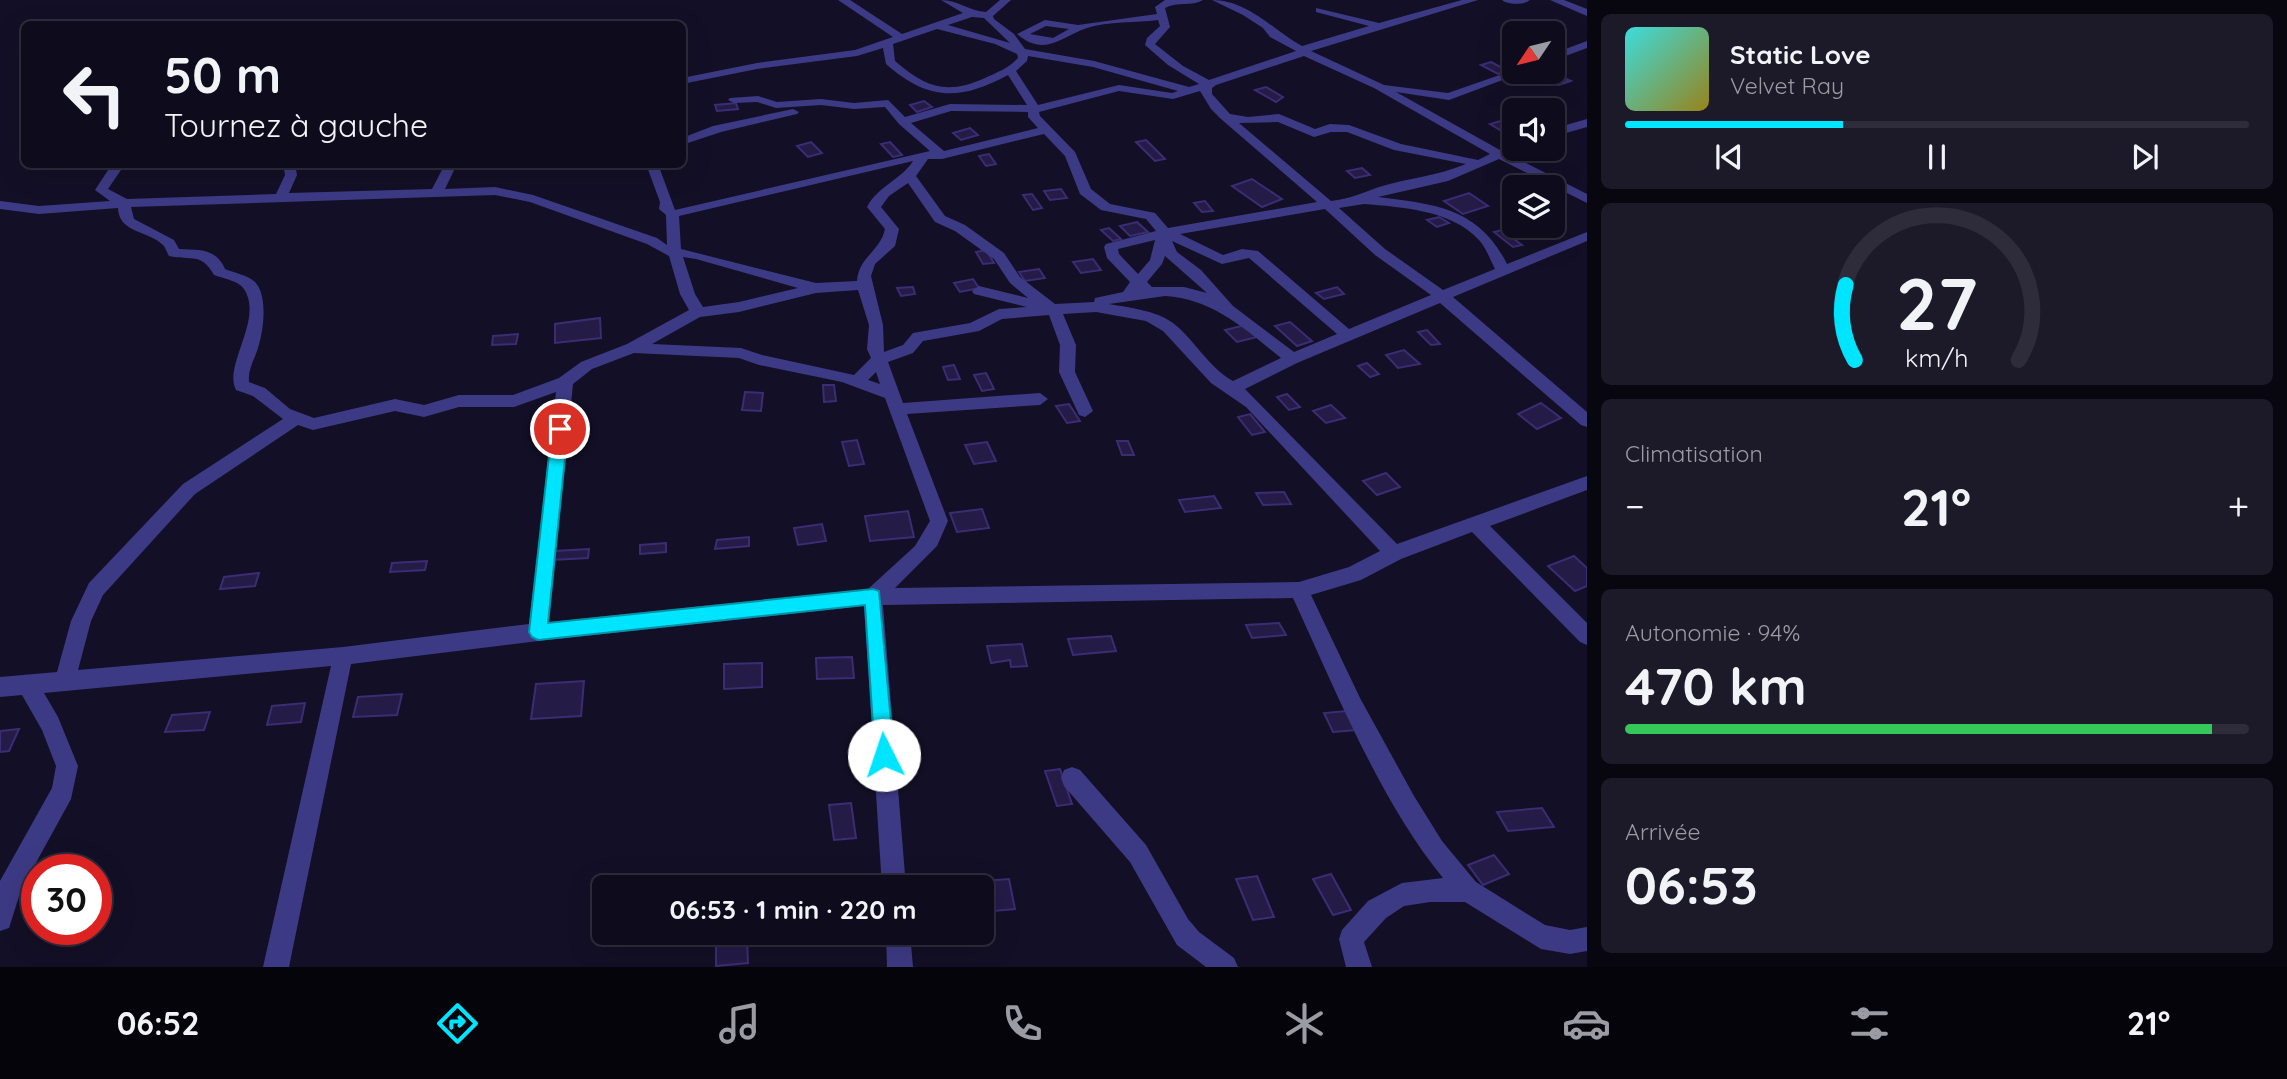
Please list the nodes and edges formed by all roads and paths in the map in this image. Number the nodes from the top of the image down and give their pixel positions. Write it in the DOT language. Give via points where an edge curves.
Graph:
graph roads {
  1 [pos="843,0"];
  2 [pos="946,0"];
  3 [pos="1006,0"];
  4 [pos="1198,0"];
  5 [pos="1217,0"];
  6 [pos="1429,0"];
  7 [pos="1473,0"];
  8 [pos="1507,0"];
  9 [pos="1525,0"];
  10 [pos="1555,0"];
  11 [pos="1448,7"];
  12 [pos="1320,10"];
  13 [pos="1587,13"];
  14 [pos="971,14"];
  15 [pos="988,15"];
  16 [pos="1160,17"];
  17 [pos="1386,25"];
  18 [pos="936,26"];
  19 [pos="1080,28"];
  20 [pos="902,39"];
  21 [pos="888,44"];
  22 [pos="1587,44"];
  23 [pos="1022,52"];
  24 [pos="1305,52"];
  25 [pos="1565,53"];
  26 [pos="686,69"];
  27 [pos="1011,72"];
  28 [pos="698,78"];
  29 [pos="1502,78"];
  30 [pos="686,80"];
  31 [pos="1209,86"];
  32 [pos="1378,86"];
  33 [pos="1192,91"];
  34 [pos="734,100"];
  35 [pos="841,104"];
  36 [pos="1032,109"];
  37 [pos="1225,117"];
  38 [pos="903,121"];
  39 [pos="1587,123"];
  40 [pos="1045,130"];
  41 [pos="1565,130"];
  42 [pos="686,141"];
  43 [pos="925,155"];
  44 [pos="942,155"];
  45 [pos="1500,155"];
  46 [pos="1484,163"];
  47 [pos="116,168"];
  48 [pos="291,168"];
  49 [pos="449,168"];
  50 [pos="654,168"];
  51 [pos="908,176"];
  52 [pos="438,192"];
  53 [pos="281,196"];
  54 [pos="1587,199"];
  55 [pos="1364,200"];
  56 [pos="124,203"];
  57 [pos="0,205"];
  58 [pos="1334,207"];
  59 [pos="673,214"];
  60 [pos="1165,233"];
  61 [pos="1587,236"];
  62 [pos="676,252"];
  63 [pos="1504,272"];
  64 [pos="864,285"];
  65 [pos="816,288"];
  66 [pos="1144,288"];
  67 [pos="979,291"];
  68 [pos="1443,297"];
  69 [pos="1226,305"];
  70 [pos="1056,309"];
  71 [pos="692,310"];
  72 [pos="1349,337"];
  73 [pos="632,348"];
  74 [pos="879,359"];
  75 [pos="1292,359"];
  76 [pos="565,382"];
  77 [pos="857,382"];
  78 [pos="1233,388"];
  79 [pos="1040,399"];
  80 [pos="894,402"];
  81 [pos="1085,411"];
  82 [pos="295,419"];
  83 [pos="1587,421"];
  84 [pos="1587,484"];
  85 [pos="1476,524"];
  86 [pos="1394,553"];
  87 [pos="1299,590"];
  88 [pos="873,597"];
  89 [pos="538,632"];
  90 [pos="1585,632"];
  91 [pos="344,656"];
  92 [pos="65,681"];
  93 [pos="28,685"];
  94 [pos="0,687"];
  95 [pos="1072,778"];
  96 [pos="893,875"];
  97 [pos="1468,890"];
  98 [pos="0,919"];
  99 [pos="1587,939"];
  100 [pos="899,945"];
  101 [pos="276,967"];
  102 [pos="900,967"];
  103 [pos="1225,967"];
  104 [pos="1359,967"];
  1 -- 20 [label="street"];
  2 -- 14 [label="street"];
  3 -- 15 [label="street"];
  4 -- 16 [label="street" via="1163,4"];
  5 -- 24 [label="street" via="1247,13"];
  6 -- 11 [label="street"];
  7 -- 11 [label="street"];
  8 -- 9 [label="street"];
  10 -- 13 [label="street"];
  11 -- 17 [label="street"];
  12 -- 17 [label="street"];
  14 -- 15 [label="street"];
  14 -- 18 [label="street"];
  15 -- 23 [label="street"];
  16 -- 19 [label="street"];
  16 -- 31 [label="street" via="1165,27 1150,46"];
  17 -- 24 [label="street" via="1307,47"];
  18 -- 20 [label="street"];
  18 -- 23 [label="street"];
  20 -- 21 [label="street"];
  21 -- 27 [label="street" via="890,62 944,92"];
  21 -- 28 [label="street" via="857,54"];
  22 -- 25 [label="street"];
  23 -- 27 [label="street" via="1023,59"];
  23 -- 33 [label="street"];
  24 -- 31 [label="street"];
  24 -- 32 [label="street"];
  26 -- 28 [label="street"];
  27 -- 36 [label="street"];
  28 -- 30 [label="street"];
  29 -- 32 [label="street" via="1444,97"];
  31 -- 33 [label="street"];
  31 -- 37 [label="street" via="1206,94"];
  32 -- 45 [label="street"];
  33 -- 36 [label="street" via="1161,96 1119,88"];
  34 -- 35 [label="street"];
  35 -- 38 [label="street" via="888,103"];
  35 -- 42 [label="street" via="737,124"];
  36 -- 38 [label="street" via="950,107"];
  36 -- 40 [label="street"];
  37 -- 46 [label="street" via="1248,121 1279,118 1314,132 1349,129 1398,147"];
  37 -- 58 [label="street"];
  38 -- 44 [label="street"];
  39 -- 41 [label="street"];
  40 -- 44 [label="street"];
  40 -- 60 [label="street" via="1071,155 1091,198 1106,207 1150,216"];
  43 -- 44 [label="street"];
  43 -- 51 [label="street"];
  43 -- 59 [label="street"];
  45 -- 46 [label="street"];
  45 -- 54 [label="street"];
  46 -- 55 [label="street" via="1444,178 1383,190"];
  47 -- 56 [label="street" via="102,190"];
  48 -- 53 [label="street"];
  49 -- 52 [label="street"];
  50 -- 59 [label="street" via="666,209"];
  51 -- 64 [label="street" via="895,183 874,207 892,229 888,246 867,267"];
  51 -- 70 [label="street" via="940,219 999,256 1015,279"];
  52 -- 53 [label="street"];
  52 -- 62 [label="street" via="510,192"];
  53 -- 56 [label="street"];
  55 -- 58 [label="street"];
  55 -- 63 [label="street" via="1406,204 1463,223 1486,238"];
  56 -- 57 [label="street" via="39,210"];
  56 -- 82 [label="street" via="129,222 169,243 174,253 205,255 214,260 219,272 251,287 256,320 239,373 242,386 259,392"];
  58 -- 60 [label="street"];
  58 -- 68 [label="street" via="1393,263"];
  59 -- 62 [label="street"];
  60 -- 66 [label="street"];
  60 -- 66 [label="street" via="1110,249"];
  60 -- 69 [label="street" via="1172,255"];
  60 -- 72 [label="street" via="1222,260 1253,254"];
  61 -- 63 [label="street"];
  62 -- 65 [label="street"];
  62 -- 71 [label="street"];
  63 -- 68 [label="street"];
  64 -- 65 [label="street"];
  64 -- 74 [label="street" via="876,325"];
  65 -- 71 [label="street" via="739,307"];
  66 -- 69 [label="street"];
  66 -- 70 [label="street" via="1122,298"];
  67 -- 70 [label="street"];
  68 -- 72 [label="street"];
  68 -- 83 [label="street"];
  69 -- 75 [label="street"];
  70 -- 74 [label="street" via="999,314 974,327 918,337 908,349"];
  70 -- 78 [label="street" via="1118,309 1150,317 1168,327 1217,379"];
  70 -- 81 [label="street" via="1068,345 1067,372"];
  71 -- 73 [label="street"];
  72 -- 75 [label="street"];
  73 -- 76 [label="street" via="575,372"];
  73 -- 77 [label="street" via="741,353"];
  74 -- 77 [label="street"];
  74 -- 80 [label="street"];
  75 -- 78 [label="street"];
  76 -- 82 [label="street" via="514,401 459,401 424,411 395,405 313,424"];
  76 -- 89 [label="street"];
  77 -- 80 [label="street"];
  78 -- 86 [label="street"];
  79 -- 80 [label="street"];
  80 -- 88 [label="street" via="937,509 938,531"];
  82 -- 92 [label="street" via="189,489 96,589 80,621"];
  84 -- 85 [label="street"];
  85 -- 86 [label="street"];
  85 -- 90 [label="street"];
  86 -- 87 [label="street" via="1354,574"];
  87 -- 88 [label="street"];
  87 -- 97 [label="street" via="1406,804 1434,849"];
  88 -- 89 [label="street"];
  88 -- 96 [label="street"];
  89 -- 91 [label="street"];
  91 -- 92 [label="street"];
  91 -- 101 [label="street"];
  92 -- 93 [label="street"];
  93 -- 94 [label="street"];
  93 -- 98 [label="street" via="66,766 63,791 10,886"];
  95 -- 103 [label="street" via="1134,847 1187,938"];
  97 -- 99 [label="street" via="1541,937 1570,942"];
  97 -- 104 [label="street" via="1415,889 1382,905 1351,939"];
  100 -- 102 [label="street"];
}
